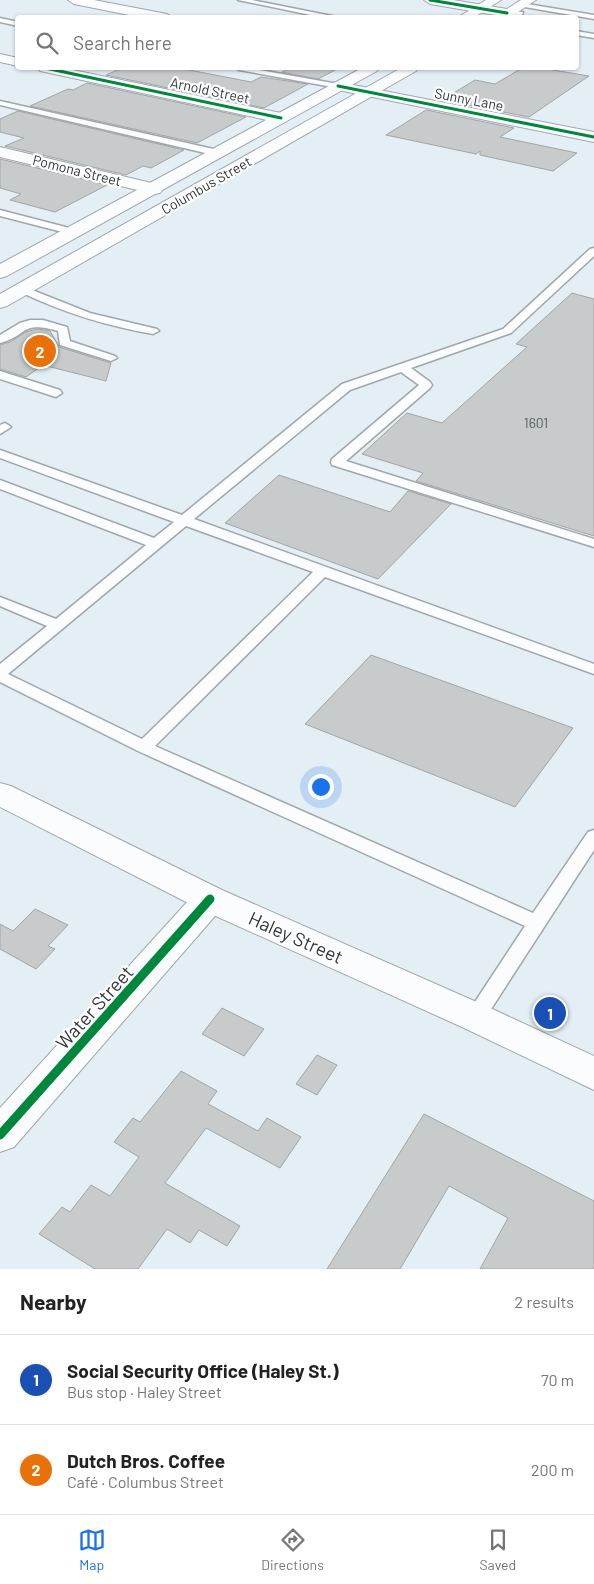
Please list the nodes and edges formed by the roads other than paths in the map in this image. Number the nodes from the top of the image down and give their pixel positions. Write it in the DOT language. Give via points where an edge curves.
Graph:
graph roads {
  1 [pos="74,0"];
  2 [pos="241,0"];
  3 [pos="430,0"];
  4 [pos="495,0"];
  5 [pos="480,8"];
  6 [pos="524,8"];
  7 [pos="152,15"];
  8 [pos="323,15"];
  9 [pos="468,15"];
  10 [pos="503,15"];
  11 [pos="578,15"];
  12 [pos="579,15"];
  13 [pos="594,17"];
  14 [pos="0,20"];
  15 [pos="579,20"];
  16 [pos="594,22"];
  17 [pos="15,23"];
  18 [pos="579,34"];
  19 [pos="594,36"];
  20 [pos="0,58"];
  21 [pos="15,61"];
  22 [pos="54,70"];
  23 [pos="250,70"];
  24 [pos="368,70"];
  25 [pos="408,70"];
  26 [pos="338,86"];
  27 [pos="369,92"];
  28 [pos="0,103"];
  29 [pos="281,118"];
  30 [pos="594,137"];
  31 [pos="0,152"];
  32 [pos="218,153"];
  33 [pos="154,189"];
  34 [pos="187,196"];
  35 [pos="0,213"];
  36 [pos="74,232"];
  37 [pos="594,251"];
  38 [pos="0,272"];
  39 [pos="0,282"];
  40 [pos="22,289"];
  41 [pos="0,302"];
  42 [pos="153,330"];
  43 [pos="0,340"];
  44 [pos="111,358"];
  45 [pos="402,367"];
  46 [pos="0,375"];
  47 [pos="56,394"];
  48 [pos="0,454"];
  49 [pos="0,484"];
  50 [pos="185,520"];
  51 [pos="594,543"];
  52 [pos="156,544"];
  53 [pos="324,570"];
  54 [pos="0,601"];
  55 [pos="58,625"];
  56 [pos="594,669"];
  57 [pos="0,674"];
  58 [pos="144,747"];
  59 [pos="0,794"];
  60 [pos="594,836"];
  61 [pos="210,899"];
  62 [pos="537,923"];
  63 [pos="475,1017"];
  64 [pos="594,1074"];
  65 [pos="0,1135"];
  1 -- 7 [label="main road"];
  2 -- 8 [label="lane"];
  3 -- 5 [label="main road"];
  4 -- 5 [label="main road"];
  5 -- 9 [label="main road"];
  5 -- 10 [label="main road"];
  6 -- 10 [label="main road"];
  6 -- 11 [label="lane"];
  12 -- 13 [label="lane"];
  14 -- 17 [label="lane"];
  15 -- 16 [label="lane"];
  18 -- 19 [label="lane"];
  20 -- 21 [label="main road"];
  22 -- 29 [label="main road, Arnold Street"];
  23 -- 26 [label="lane"];
  24 -- 26 [label="main road, Columbus Street"];
  25 -- 27 [label="main road, Columbus Street"];
  26 -- 27 [label="main road, Sunny Lane"];
  26 -- 29 [label="main road, Columbus Street"];
  27 -- 30 [label="main road, Sunny Lane"];
  27 -- 34 [label="main road, Columbus Street"];
  28 -- 32 [label="lane"];
  29 -- 32 [label="main road, Columbus Street"];
  31 -- 33 [label="main road, Pomona Street"];
  32 -- 33 [label="main road, Columbus Street"];
  33 -- 34 [label="main road, Pomona Street"];
  33 -- 36 [label="main road, Columbus Street"];
  34 -- 40 [label="main road, Columbus Street"];
  35 -- 36 [label="lane"];
  36 -- 38 [label="main road, Columbus Street"];
  37 -- 45 [label="lane" via="508,331"];
  39 -- 40 [label="main road"];
  40 -- 41 [label="main road, Columbus Street"];
  40 -- 42 [label="lane" via="56,306 124,326"];
  43 -- 44 [label="lane" via="29,323 39,322 63,329 64,343"];
  45 -- 50 [label="lane" via="346,387"];
  45 -- 51 [label="lane" via="426,385 337,462"];
  46 -- 47 [label="lane"];
  48 -- 50 [label="lane"];
  49 -- 52 [label="lane"];
  50 -- 52 [label="lane"];
  50 -- 53 [label="lane"];
  52 -- 55 [label="lane"];
  53 -- 56 [label="lane"];
  53 -- 58 [label="lane"];
  54 -- 55 [label="lane"];
  55 -- 57 [label="lane"];
  57 -- 58 [label="lane"];
  58 -- 62 [label="lane"];
  59 -- 61 [label="main road, Haley Street"];
  60 -- 62 [label="lane"];
  61 -- 63 [label="main road, Haley Street"];
  61 -- 65 [label="main road, Water Street"];
  62 -- 63 [label="lane"];
  63 -- 64 [label="main road, Haley Street"];
}
